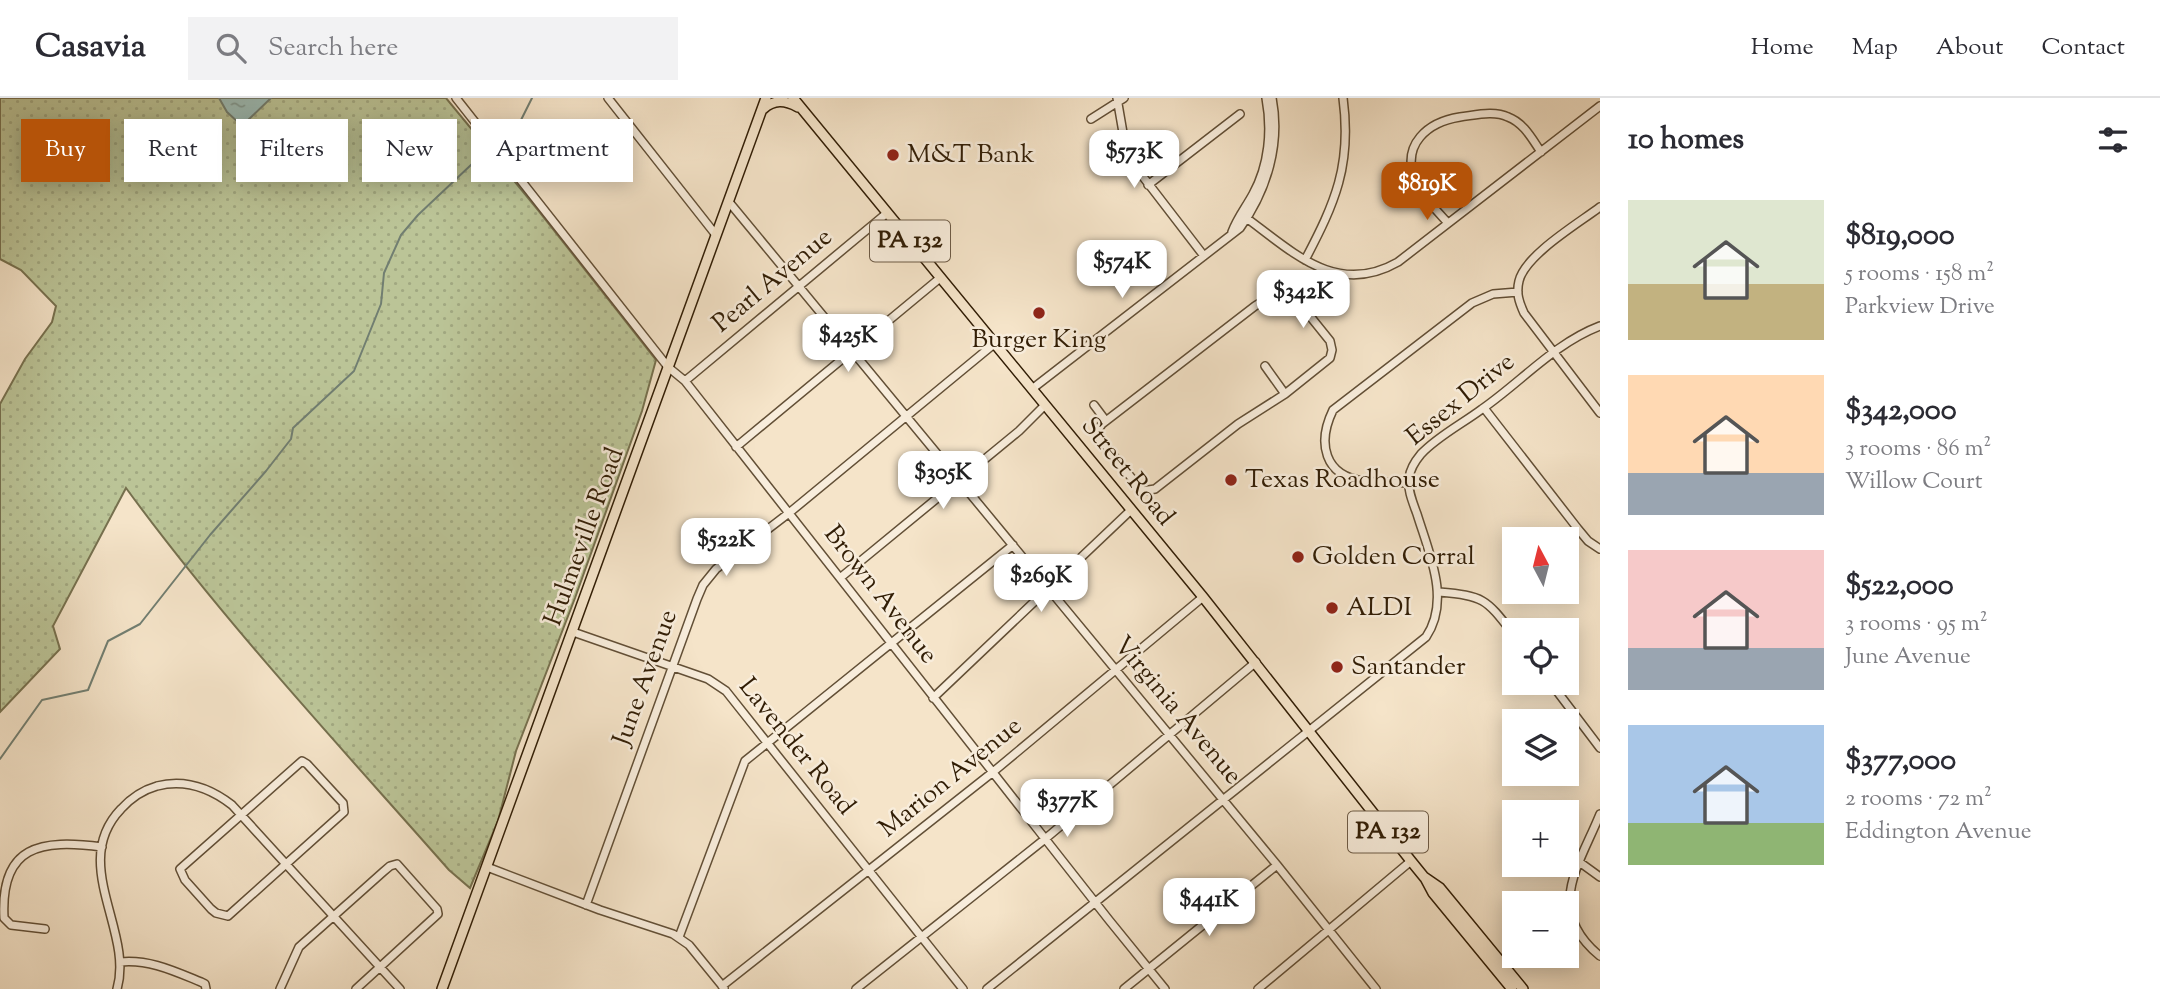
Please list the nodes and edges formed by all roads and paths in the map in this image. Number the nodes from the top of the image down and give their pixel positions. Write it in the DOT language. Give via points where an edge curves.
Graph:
graph roads {
  1 [pos="456,98"];
  2 [pos="608,98"];
  3 [pos="766,98"];
  4 [pos="793,98"];
  5 [pos="1266,98"];
  6 [pos="1272,98"];
  7 [pos="1343,98"];
  8 [pos="1120,99"];
  9 [pos="1600,106"];
  10 [pos="801,108"];
  11 [pos="762,111"];
  12 [pos="1240,114"];
  13 [pos="1091,118"];
  14 [pos="1541,152"];
  15 [pos="1148,185"];
  16 [pos="729,202"];
  17 [pos="1600,207"];
  18 [pos="887,214"];
  19 [pos="1244,216"];
  20 [pos="1448,223"];
  21 [pos="716,235"];
  22 [pos="1204,256"];
  23 [pos="1306,260"];
  24 [pos="940,278"];
  25 [pos="800,287"];
  26 [pos="1518,292"];
  27 [pos="1600,326"];
  28 [pos="994,344"];
  29 [pos="854,351"];
  30 [pos="1553,352"];
  31 [pos="1265,366"];
  32 [pos="668,367"];
  33 [pos="685,382"];
  34 [pos="1032,389"];
  35 [pos="1285,394"];
  36 [pos="1045,405"];
  37 [pos="1094,405"];
  38 [pos="1484,408"];
  39 [pos="1600,412"];
  40 [pos="906,415"];
  41 [pos="1106,421"];
  42 [pos="736,447"];
  43 [pos="960,480"];
  44 [pos="1409,482"];
  45 [pos="1131,510"];
  46 [pos="789,513"];
  47 [pos="1013,545"];
  48 [pos="1600,549"];
  49 [pos="840,578"];
  50 [pos="1048,588"];
  51 [pos="1438,592"];
  52 [pos="1203,597"];
  53 [pos="1502,620"];
  54 [pos="573,632"];
  55 [pos="892,645"];
  56 [pos="1256,662"];
  57 [pos="673,666"];
  58 [pos="1116,671"];
  59 [pos="1560,695"];
  60 [pos="933,698"];
  61 [pos="1309,730"];
  62 [pos="1168,734"];
  63 [pos="768,742"];
  64 [pos="1600,748"];
  65 [pos="993,772"];
  66 [pos="1223,800"];
  67 [pos="240,813"];
  68 [pos="1600,814"];
  69 [pos="1045,839"];
  70 [pos="102,847"];
  71 [pos="1579,859"];
  72 [pos="1411,861"];
  73 [pos="1579,862"];
  74 [pos="1277,865"];
  75 [pos="286,866"];
  76 [pos="487,867"];
  77 [pos="869,870"];
  78 [pos="1424,877"];
  79 [pos="1573,877"];
  80 [pos="1600,877"];
  81 [pos="1096,904"];
  82 [pos="586,905"];
  83 [pos="332,917"];
  84 [pos="45,929"];
  85 [pos="1329,930"];
  86 [pos="922,936"];
  87 [pos="679,937"];
  88 [pos="1600,956"];
  89 [pos="120,962"];
  90 [pos="379,968"];
  91 [pos="1149,969"];
  92 [pos="723,987"];
  93 [pos="1511,988"];
  94 [pos="117,989"];
  95 [pos="206,989"];
  96 [pos="280,989"];
  97 [pos="356,989"];
  98 [pos="400,989"];
  99 [pos="442,989"];
  100 [pos="856,989"];
  101 [pos="963,989"];
  102 [pos="987,989"];
  103 [pos="1124,989"];
  104 [pos="1165,989"];
  105 [pos="1258,989"];
  106 [pos="1377,989"];
  107 [pos="1523,989"];
  1 -- 32 [label="street, Brown Avenue"];
  2 -- 21 [label="street"];
  3 -- 11 [label="main road, Hulmeville Road"];
  4 -- 10 [label="main road, Street Road / PA 132"];
  5 -- 19 [label="street" via="1266,156"];
  6 -- 19 [label="street" via="1275,134 1271,163 1261,191"];
  7 -- 23 [label="street" via="1341,172 1333,206"];
  8 -- 13 [label="street"];
  8 -- 15 [label="street" via="1126,150"];
  9 -- 14 [label="street"];
  10 -- 11 [label="main road" via="776,102"];
  10 -- 18 [label="main road, Street Road / PA 132"];
  11 -- 16 [label="main road, Hulmeville Road"];
  12 -- 15 [label="street"];
  14 -- 20 [label="street"];
  14 -- 20 [label="street" via="1523,127 1499,114 1451,119 1428,128 1415,146 1413,169 1416,181"];
  15 -- 22 [label="street"];
  16 -- 21 [label="main road, Hulmeville Road"];
  16 -- 25 [label="street, Virginia Avenue"];
  17 -- 26 [label="street" via="1533,259 1522,272"];
  18 -- 24 [label="main road, Street Road / PA 132"];
  18 -- 25 [label="street, Pearl Avenue"];
  19 -- 22 [label="street" via="1240,228"];
  19 -- 23 [label="street"];
  20 -- 23 [label="street" via="1398,262 1377,272 1342,275"];
  21 -- 32 [label="main road, Hulmeville Road"];
  22 -- 34 [label="street"];
  24 -- 28 [label="main road, Street Road / PA 132"];
  24 -- 29 [label="street"];
  25 -- 29 [label="street, Virginia Avenue"];
  25 -- 33 [label="street, Pearl Avenue"];
  26 -- 30 [label="street" via="1524,313"];
  26 -- 44 [label="street" via="1493,294 1472,303 1333,410 1324,435 1325,452 1336,469 1363,481"];
  27 -- 30 [label="street, Essex Drive"];
  28 -- 34 [label="main road, Street Road / PA 132"];
  28 -- 40 [label="street, June Avenue"];
  29 -- 40 [label="street, Virginia Avenue"];
  29 -- 42 [label="street"];
  30 -- 38 [label="street, Essex Drive"];
  30 -- 39 [label="street"];
  31 -- 35 [label="street"];
  32 -- 33 [label="street, Brown Avenue"];
  32 -- 54 [label="main road, Hulmeville Road"];
  33 -- 42 [label="street, Brown Avenue"];
  34 -- 36 [label="main road, Street Road / PA 132"];
  35 -- 41 [label="street" via="1148,492 1137,486 1098,436"];
  35 -- 41 [label="street" via="1330,358 1332,350 1301,305 1287,296 1271,296"];
  36 -- 43 [label="street"];
  36 -- 45 [label="main road, Street Road / PA 132"];
  37 -- 41 [label="street"];
  38 -- 44 [label="street, Essex Drive" via="1431,444 1413,466"];
  38 -- 48 [label="street" via="1578,529"];
  40 -- 43 [label="street, Virginia Avenue"];
  40 -- 46 [label="street, June Avenue"];
  42 -- 46 [label="street, Brown Avenue"];
  43 -- 47 [label="street, Virginia Avenue"];
  43 -- 49 [label="street"];
  44 -- 51 [label="street, Essex Drive"];
  45 -- 50 [label="street"];
  45 -- 52 [label="main road, Street Road / PA 132"];
  46 -- 49 [label="street, Brown Avenue"];
  46 -- 57 [label="street, June Avenue" via="708,578"];
  47 -- 50 [label="street, Virginia Avenue"];
  47 -- 55 [label="street"];
  49 -- 55 [label="street, Brown Avenue"];
  50 -- 58 [label="street, Virginia Avenue"];
  50 -- 60 [label="street"];
  51 -- 53 [label="street" via="1479,598"];
  51 -- 61 [label="street, Essex Drive" via="1434,625 1426,637"];
  52 -- 56 [label="main road, Street Road / PA 132"];
  52 -- 58 [label="street, Marion Avenue"];
  54 -- 57 [label="street, Lavender Road"];
  54 -- 76 [label="main road, Hulmeville Road"];
  55 -- 60 [label="street, Brown Avenue"];
  55 -- 63 [label="street"];
  56 -- 61 [label="main road, Street Road / PA 132"];
  56 -- 62 [label="street"];
  57 -- 63 [label="street, Lavender Road" via="722,687"];
  57 -- 82 [label="street, June Avenue"];
  58 -- 62 [label="street, Virginia Avenue"];
  58 -- 65 [label="street, Marion Avenue"];
  59 -- 64 [label="street"];
  60 -- 65 [label="street, Brown Avenue"];
  61 -- 66 [label="street, Essex Drive"];
  61 -- 72 [label="main road, Street Road / PA 132"];
  62 -- 66 [label="street, Virginia Avenue"];
  62 -- 69 [label="street"];
  63 -- 77 [label="street, Lavender Road"];
  63 -- 87 [label="street" via="742,766"];
  65 -- 69 [label="street, Brown Avenue"];
  65 -- 77 [label="street, Marion Avenue"];
  66 -- 74 [label="street, Virginia Avenue"];
  66 -- 81 [label="street, Essex Drive"];
  67 -- 70 [label="street" via="208,789 161,785 124,806 112,819"];
  67 -- 75 [label="street"];
  67 -- 75 [label="street" via="302,761 343,803 344,812"];
  67 -- 75 [label="street" via="181,867 185,880 216,913 228,916"];
  68 -- 71 [label="street"];
  69 -- 81 [label="street, Brown Avenue"];
  69 -- 86 [label="street"];
  70 -- 84 [label="street" via="43,846 14,864 7,881 4,918 11,925"];
  70 -- 89 [label="street" via="103,882"];
  72 -- 78 [label="main road, Street Road / PA 132"];
  72 -- 85 [label="street"];
  73 -- 80 [label="street"];
  74 -- 85 [label="street, Virginia Avenue"];
  74 -- 91 [label="street"];
  75 -- 83 [label="street"];
  76 -- 82 [label="street"];
  76 -- 99 [label="main road, Hulmeville Road"];
  77 -- 86 [label="street, Lavender Road"];
  77 -- 92 [label="street, Marion Avenue"];
  78 -- 93 [label="main road, Street Road / PA 132"];
  78 -- 107 [label="main road, Street Road / PA 132" via="1440,888"];
  79 -- 88 [label="street" via="1568,894 1574,923"];
  81 -- 91 [label="street, Brown Avenue"];
  81 -- 102 [label="street, Essex Drive"];
  82 -- 87 [label="street"];
  83 -- 90 [label="street"];
  83 -- 90 [label="street" via="390,866 400,866 438,914"];
  83 -- 96 [label="street" via="299,947"];
  85 -- 105 [label="street"];
  85 -- 106 [label="street, Virginia Avenue"];
  86 -- 100 [label="street"];
  86 -- 101 [label="street, Lavender Road"];
  87 -- 92 [label="street"];
  89 -- 94 [label="street"];
  89 -- 95 [label="street" via="157,965 201,982"];
  90 -- 97 [label="street"];
  90 -- 98 [label="street"];
  91 -- 103 [label="street"];
  91 -- 104 [label="street, Brown Avenue"];
}
